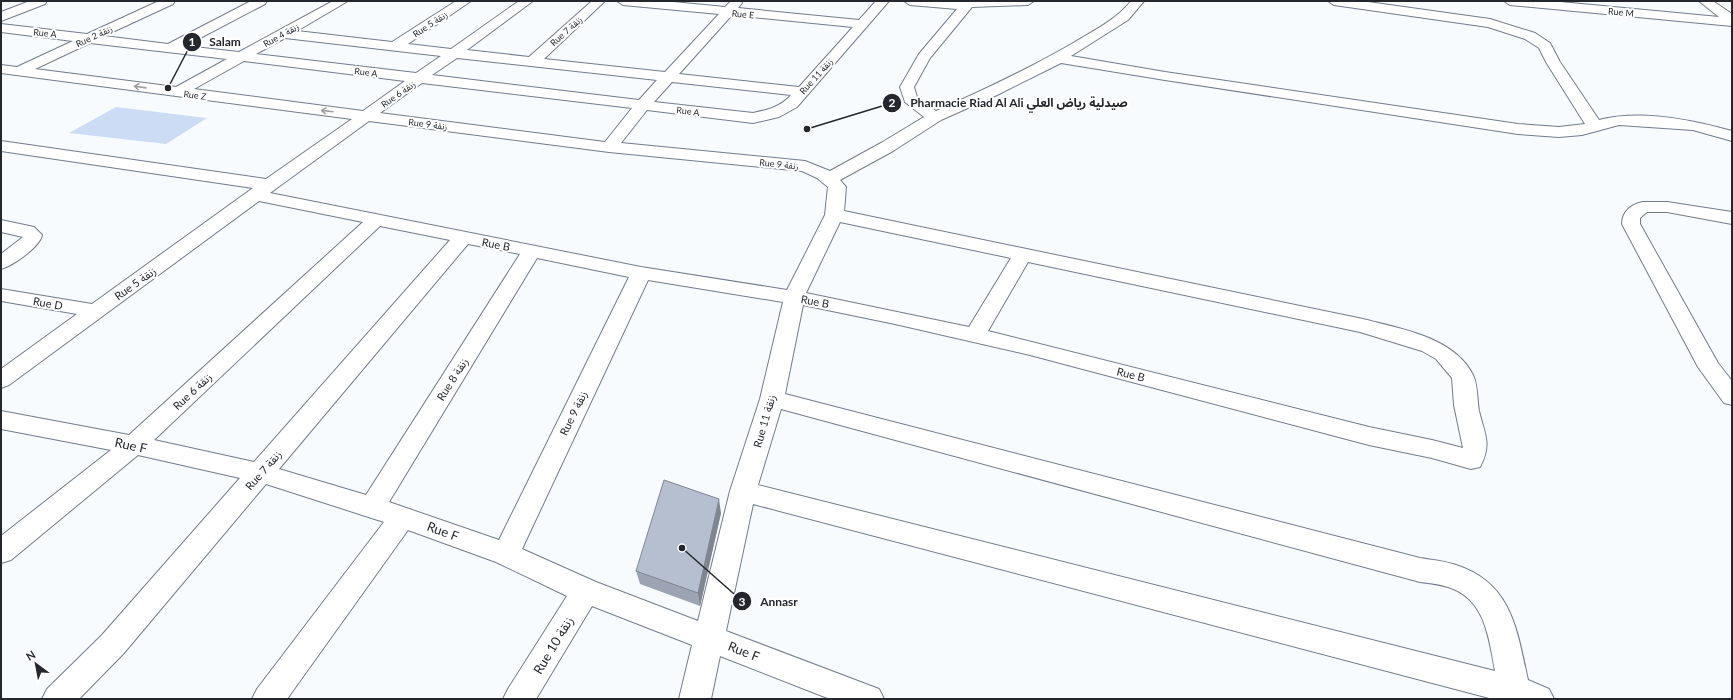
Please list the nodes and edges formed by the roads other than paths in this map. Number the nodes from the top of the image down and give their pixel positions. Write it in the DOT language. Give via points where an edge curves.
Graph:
graph roads {
  1 [pos="40,1"];
  2 [pos="163,1"];
  3 [pos="261,1"];
  4 [pos="342,1"];
  5 [pos="465,1"];
  6 [pos="527,1"];
  7 [pos="599,1"];
  8 [pos="623,1"];
  9 [pos="738,1"];
  10 [pos="884,1"];
  11 [pos="910,1"];
  12 [pos="1028,1"];
  13 [pos="1138,1"];
  14 [pos="1334,1"];
  15 [pos="1510,1"];
  16 [pos="1705,1"];
  17 [pos="1532,2"];
  18 [pos="967,3"];
  19 [pos="1601,6"];
  20 [pos="728,12"];
  21 [pos="1,17"];
  22 [pos="1732,21"];
  23 [pos="862,24"];
  24 [pos="1,28"];
  25 [pos="283,34"];
  26 [pos="89,38"];
  27 [pos="396,46"];
  28 [pos="170,48"];
  29 [pos="453,53"];
  30 [pos="241,58"];
  31 [pos="1058,58"];
  32 [pos="533,61"];
  33 [pos="1,69"];
  34 [pos="19,71"];
  35 [pos="669,77"];
  36 [pos="420,78"];
  37 [pos="178,92"];
  38 [pos="801,92"];
  39 [pos="643,106"];
  40 [pos="366,116"];
  41 [pos="731,116"];
  42 [pos="935,117"];
  43 [pos="1595,127"];
  44 [pos="1732,136"];
  45 [pos="1,146"];
  46 [pos="610,147"];
  47 [pos="23,149"];
  48 [pos="1,161"];
  49 [pos="830,178"];
  50 [pos="262,190"];
  51 [pos="834,215"];
  52 [pos="1732,218"];
  53 [pos="376,220"];
  54 [pos="1,226"];
  55 [pos="464,237"];
  56 [pos="532,251"];
  57 [pos="1023,254"];
  58 [pos="1,263"];
  59 [pos="641,273"];
  60 [pos="1,295"];
  61 [pos="794,297"];
  62 [pos="96,311"];
  63 [pos="975,336"];
  64 [pos="1709,367"];
  65 [pos="1732,371"];
  66 [pos="1,380"];
  67 [pos="1732,397"];
  68 [pos="772,399"];
  69 [pos="1,420"];
  70 [pos="134,445"];
  71 [pos="261,473"];
  72 [pos="743,491"];
  73 [pos="372,507"];
  74 [pos="403,517"];
  75 [pos="1,552"];
  76 [pos="506,554"];
  77 [pos="586,591"];
  78 [pos="709,637"];
  79 [pos="1526,695"];
  80 [pos="58,699"];
  81 [pos="268,699"];
  82 [pos="519,699"];
  83 [pos="695,699"];
  84 [pos="868,699"];
  1 -- 21 [label="street"];
  2 -- 26 [label="street, Rue 2 زنقة"];
  3 -- 28 [label="street"];
  4 -- 25 [label="street, Rue 4 زنقة"];
  5 -- 27 [label="street, Rue 5 زنقة"];
  6 -- 29 [label="street, Rue 6 زنقة"];
  7 -- 32 [label="street, Rue 7 زنقة"];
  8 -- 20 [label="street, Rue E"];
  9 -- 20 [label="street"];
  10 -- 23 [label="street, Rue 11 زنقة"];
  11 -- 18 [label="street"];
  12 -- 18 [label="street"];
  13 -- 31 [label="street" via="1135,7 1109,27"];
  14 -- 43 [label="street" via="1490,23 1530,36 1545,46"];
  15 -- 17 [label="street, Rue M"];
  16 -- 22 [label="street"];
  17 -- 19 [label="street, Rue M"];
  18 -- 42 [label="street" via="924,57 907,87 910,99"];
  19 -- 22 [label="street, Rue M"];
  20 -- 23 [label="street, Rue E"];
  20 -- 35 [label="street"];
  23 -- 38 [label="street, Rue 11 زنقة"];
  24 -- 26 [label="street, Rue A"];
  25 -- 27 [label="street"];
  25 -- 30 [label="street, Rue 4 زنقة"];
  26 -- 28 [label="street, Rue A"];
  26 -- 34 [label="street, Rue 2 زنقة"];
  27 -- 29 [label="street"];
  28 -- 30 [label="street, Rue A"];
  29 -- 32 [label="street"];
  29 -- 36 [label="street, Rue 6 زنقة"];
  30 -- 36 [label="street, Rue A"];
  30 -- 37 [label="street, Rue 4 زنقة"];
  31 -- 42 [label="street" via="992,92"];
  31 -- 43 [label="street" via="1518,129 1559,132"];
  32 -- 35 [label="street"];
  33 -- 34 [label="street, Rue Z"];
  37 -- 34 [label="street, Rue Z, one-way"];
  35 -- 38 [label="street"];
  35 -- 39 [label="street"];
  36 -- 39 [label="street, Rue A"];
  36 -- 40 [label="street, Rue 6 زنقة"];
  40 -- 37 [label="street, Rue Z, one-way"];
  38 -- 41 [label="street, Rue 11 زنقة" via="792,104 773,114 753,118"];
  39 -- 41 [label="street, Rue A"];
  39 -- 46 [label="street"];
  40 -- 46 [label="street, Rue 9 زنقة"];
  40 -- 50 [label="street, Rue 6 زنقة"];
  42 -- 49 [label="street"];
  43 -- 44 [label="street" via="1618,120 1662,122 1694,125"];
  45 -- 47 [label="street"];
  46 -- 49 [label="street, Rue 9 زنقة" via="805,166"];
  47 -- 48 [label="street"];
  47 -- 50 [label="street"];
  49 -- 51 [label="street, Rue 11 زنقة" via="837,187"];
  50 -- 53 [label="street, Rue B"];
  50 -- 62 [label="street, Rue 5 زنقة"];
  51 -- 57 [label="street"];
  51 -- 61 [label="street, Rue 11 زنقة"];
  52 -- 64 [label="street" via="1668,207 1643,207 1631,216 1631,224"];
  53 -- 55 [label="street, Rue B"];
  53 -- 70 [label="street, Rue 6 زنقة"];
  54 -- 58 [label="street" via="27,231 32,235 32,240 26,246"];
  55 -- 56 [label="street, Rue B"];
  55 -- 71 [label="street, Rue 7 زنقة"];
  56 -- 59 [label="street, Rue B"];
  56 -- 73 [label="street, Rue 8 زنقة"];
  57 -- 63 [label="street"];
  57 -- 63 [label="street, Rue B" via="1363,326 1430,346 1444,354 1463,377 1466,405 1476,446 1471,460"];
  59 -- 61 [label="street, Rue B"];
  59 -- 76 [label="street, Rue 9 زنقة"];
  60 -- 62 [label="street, Rue D"];
  61 -- 63 [label="street, Rue B"];
  61 -- 68 [label="street, Rue 11 زنقة"];
  62 -- 66 [label="street, Rue 5 زنقة"];
  64 -- 65 [label="street"];
  64 -- 67 [label="street"];
  68 -- 72 [label="street, Rue 11 زنقة"];
  68 -- 79 [label="street" via="1420,570 1454,576 1474,587 1486,598 1501,624"];
  69 -- 70 [label="street, Rue F"];
  70 -- 71 [label="street, Rue F"];
  70 -- 75 [label="street, Rue 6 زنقة"];
  71 -- 73 [label="street, Rue F"];
  71 -- 80 [label="street, Rue 7 زنقة" via="113,644"];
  72 -- 78 [label="street, Rue 11 زنقة"];
  72 -- 79 [label="street"];
  73 -- 74 [label="street, Rue F"];
  74 -- 76 [label="street, Rue F"];
  74 -- 81 [label="street"];
  76 -- 77 [label="street, Rue F"];
  77 -- 78 [label="street, Rue F"];
  77 -- 82 [label="street, Rue 10 زنقة"];
  78 -- 83 [label="street, Rue 11 زنقة"];
  78 -- 84 [label="street, Rue F"];
}
